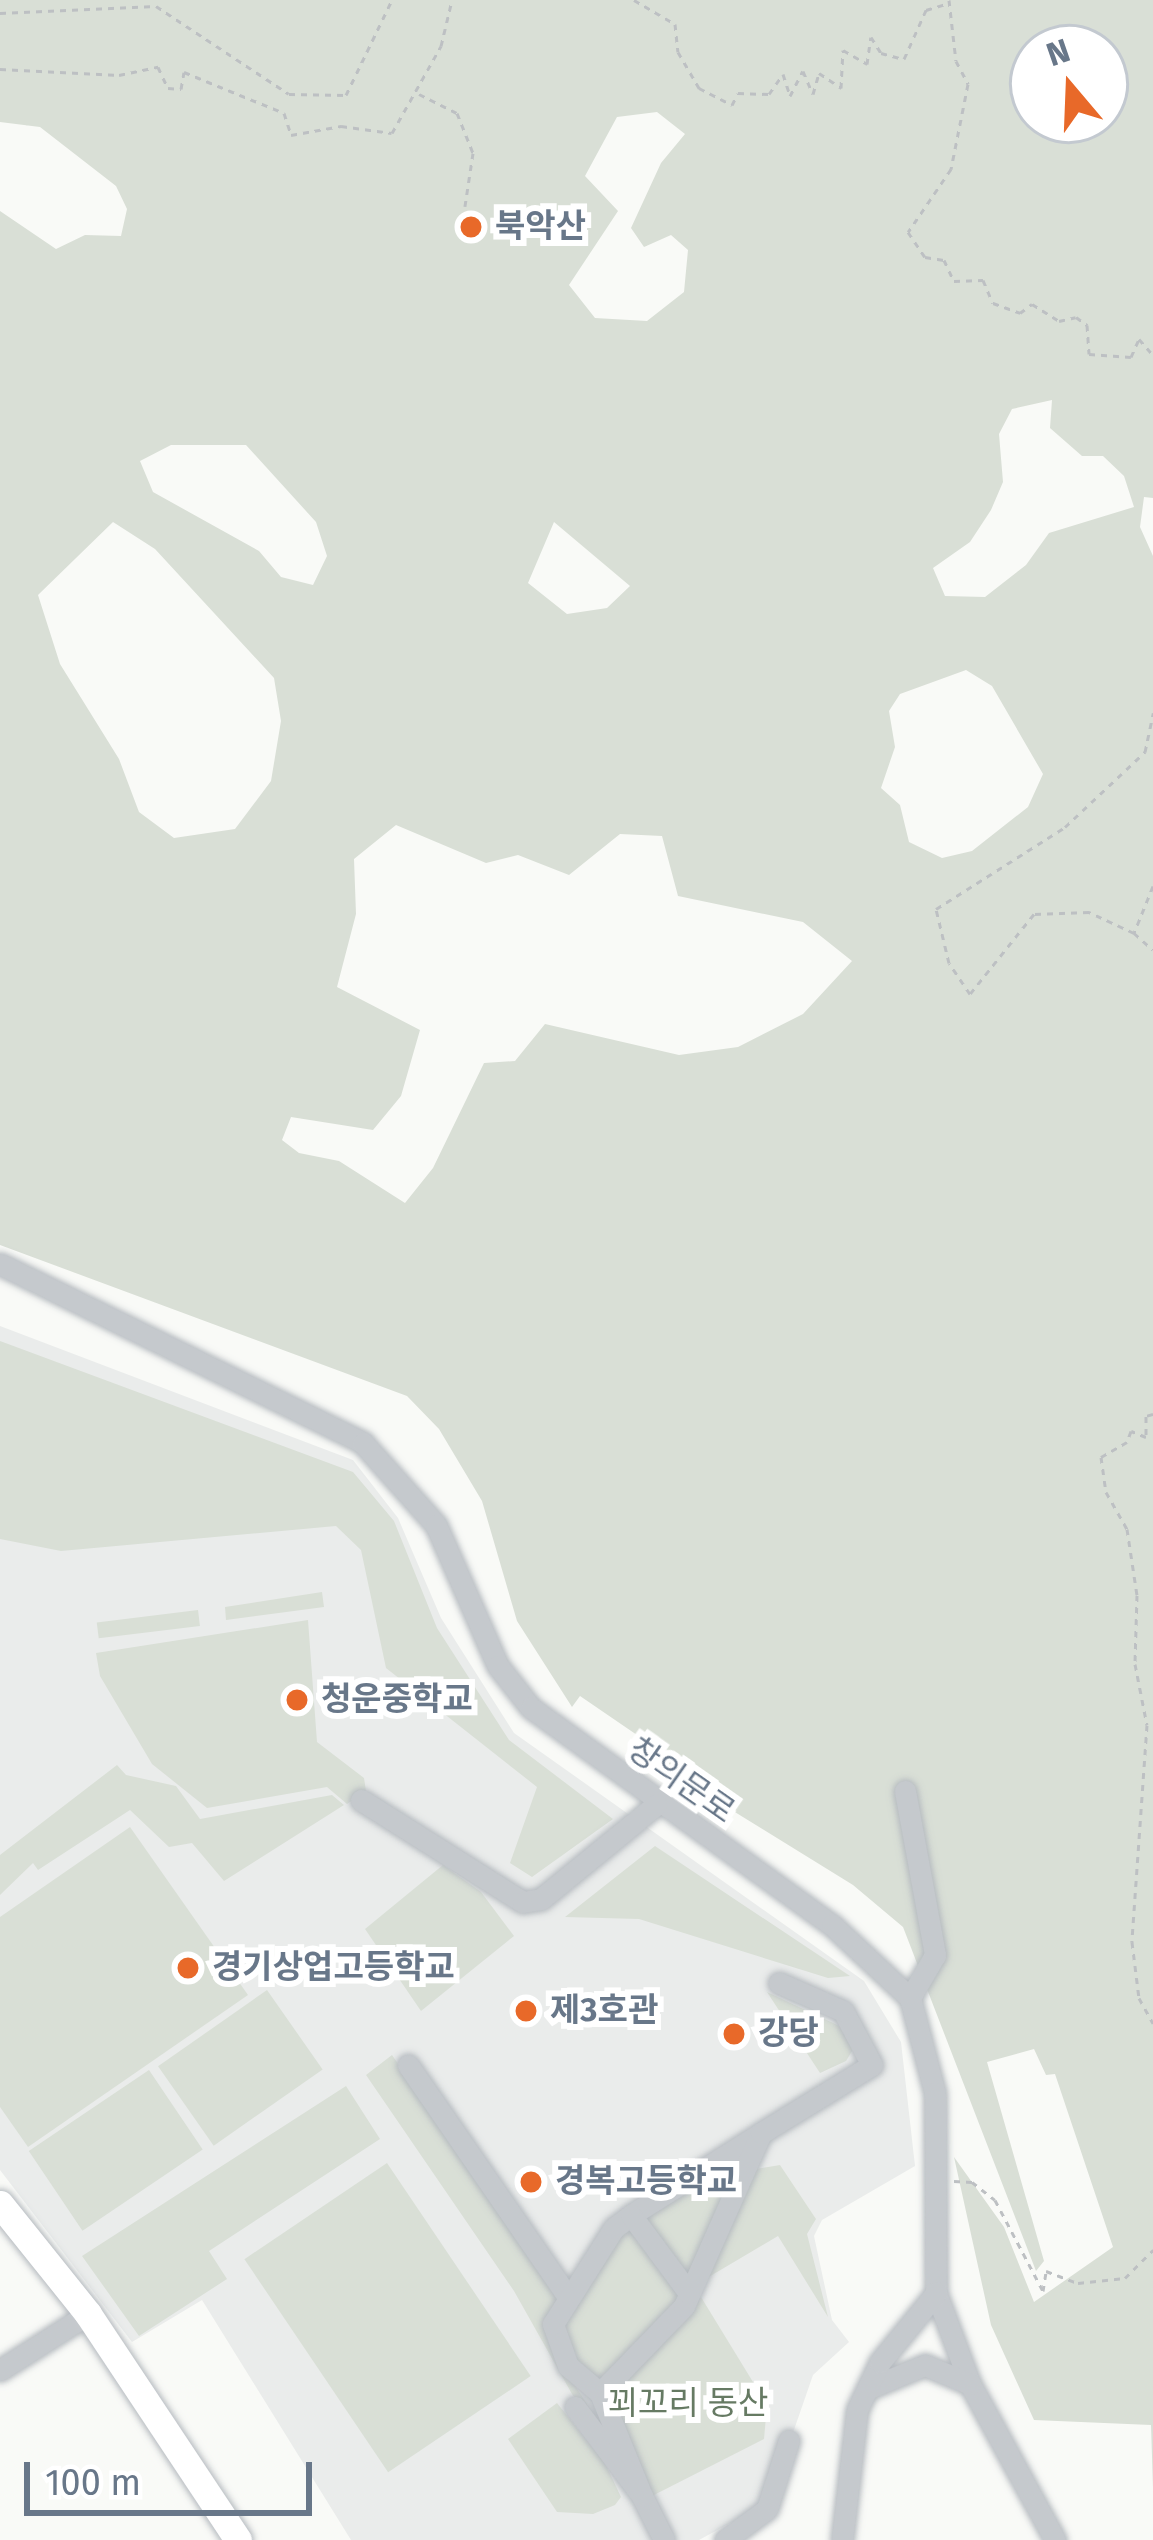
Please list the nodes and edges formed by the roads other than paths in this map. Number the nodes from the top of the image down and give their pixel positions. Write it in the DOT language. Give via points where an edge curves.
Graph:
graph roads {
  1 [pos="0,1264"];
  2 [pos="905,1791"];
  3 [pos="362,1800"];
  4 [pos="656,1805"];
  5 [pos="779,1984"];
  6 [pos="910,1998"];
  7 [pos="408,2066"];
  8 [pos="761,2133"];
  9 [pos="0,2204"];
  10 [pos="631,2215"];
  11 [pos="689,2293"];
  12 [pos="936,2293"];
  13 [pos="569,2298"];
  14 [pos="88,2314"];
  15 [pos="0,2369"];
  16 [pos="970,2384"];
  17 [pos="867,2389"];
  18 [pos="600,2393"];
  19 [pos="575,2407"];
  20 [pos="789,2440"];
  21 [pos="642,2496"];
  22 [pos="238,2540"];
  23 [pos="664,2540"];
  24 [pos="725,2540"];
  25 [pos="842,2540"];
  26 [pos="1055,2540"];
  1 -- 4 [label="street, 창의문로" via="363,1443 436,1525 498,1666 531,1708"];
  2 -- 6 [label="street" via="934,1954"];
  3 -- 4 [label="street" via="523,1902 541,1899"];
  4 -- 6 [label="street, 창의문로" via="832,1925"];
  5 -- 8 [label="street" via="843,2011 872,2065"];
  6 -- 12 [label="street" via="935,2092"];
  7 -- 13 [label="street"];
  8 -- 10 [label="street"];
  8 -- 11 [label="street"];
  9 -- 14 [label="main road"];
  10 -- 11 [label="street"];
  10 -- 13 [label="street"];
  11 -- 18 [label="street"];
  12 -- 16 [label="street"];
  12 -- 17 [label="street"];
  13 -- 18 [label="street" via="554,2324 568,2366"];
  14 -- 15 [label="street"];
  14 -- 22 [label="main road"];
  16 -- 17 [label="street" via="925,2365"];
  16 -- 26 [label="street"];
  17 -- 25 [label="street" via="857,2410"];
  18 -- 21 [label="street"];
  19 -- 21 [label="street"];
  20 -- 24 [label="street" via="767,2509"];
  21 -- 23 [label="street"];
}
